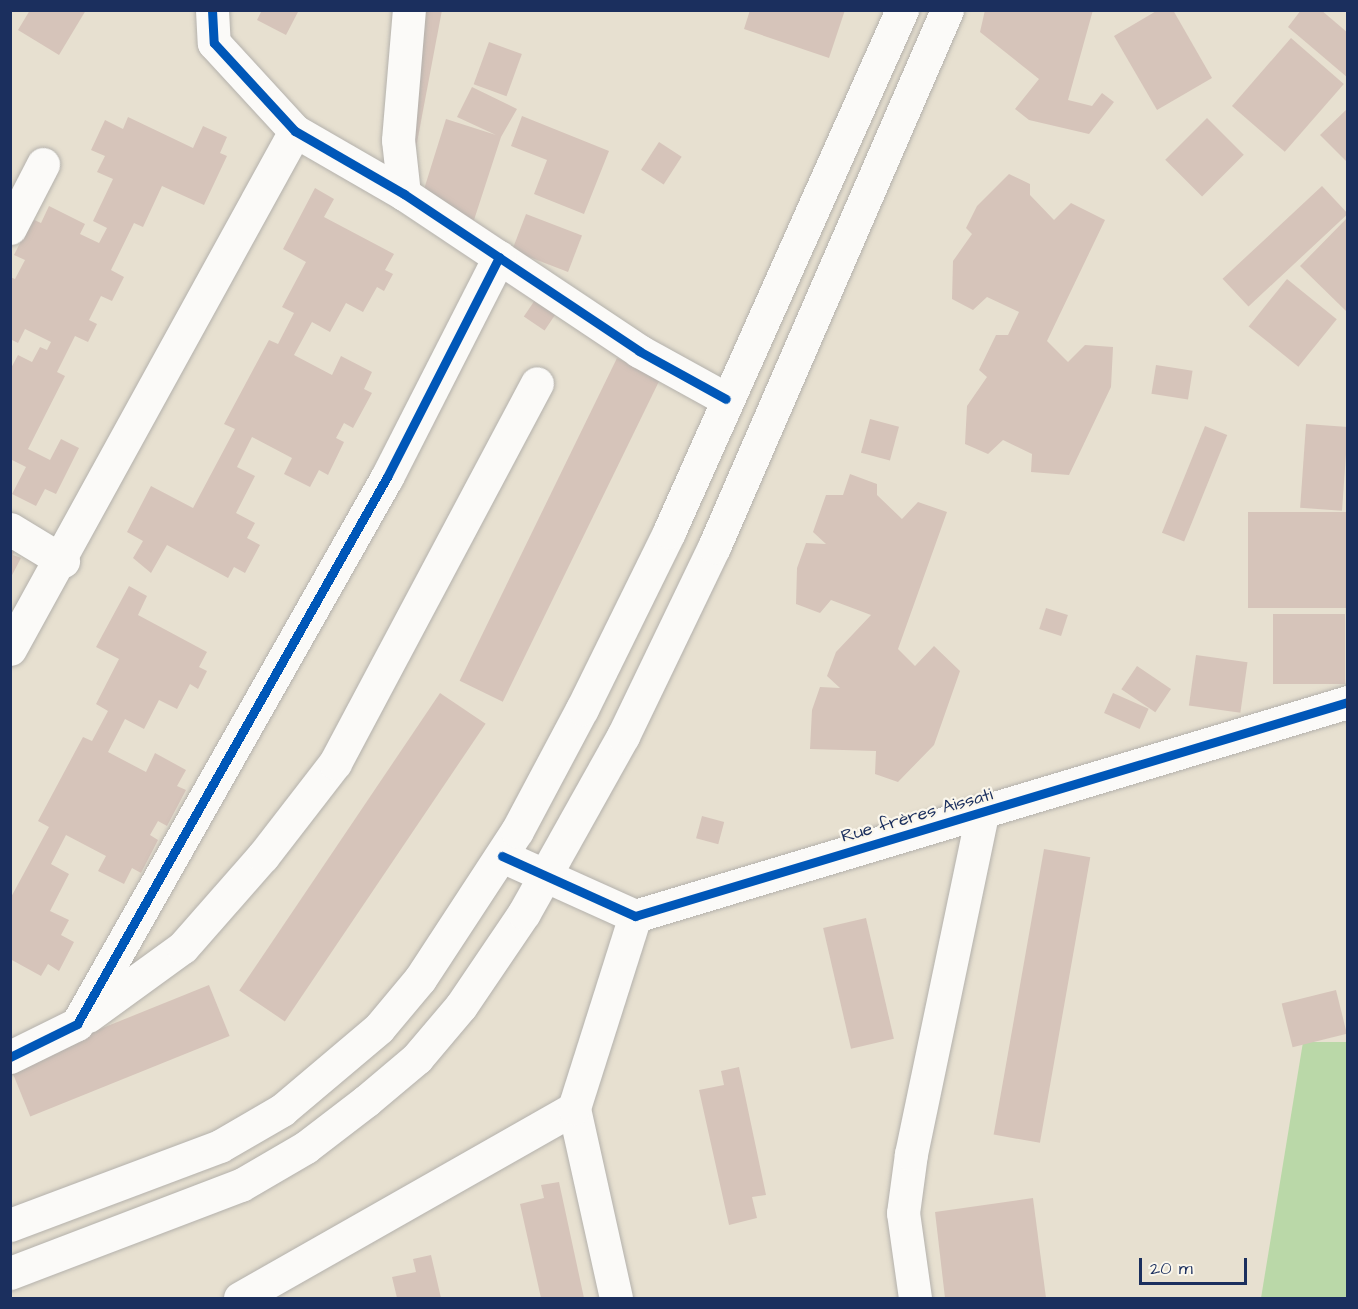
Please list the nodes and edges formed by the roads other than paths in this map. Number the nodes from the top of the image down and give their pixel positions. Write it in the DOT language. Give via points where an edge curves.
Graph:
graph roads {
  1 [pos="212,10"];
  2 [pos="409,10"];
  3 [pos="902,10"];
  4 [pos="947,10"];
  5 [pos="295,131"];
  6 [pos="43,164"];
  7 [pos="404,194"];
  8 [pos="10,228"];
  9 [pos="499,257"];
  10 [pos="537,383"];
  11 [pos="726,399"];
  12 [pos="10,529"];
  13 [pos="63,561"];
  14 [pos="10,649"];
  15 [pos="1347,702"];
  16 [pos="982,814"];
  17 [pos="502,856"];
  18 [pos="545,876"];
  19 [pos="635,916"];
  20 [pos="77,1024"];
  21 [pos="10,1057"];
  22 [pos="574,1108"];
  23 [pos="10,1224"];
  24 [pos="10,1274"];
  25 [pos="240,1299"];
  26 [pos="616,1299"];
  27 [pos="915,1299"];
  1 -- 5 [label="street" via="213,44"];
  2 -- 7 [label="street" via="398,140"];
  3 -- 11 [label="street" via="809,225"];
  4 -- 18 [label="street" via="714,547 623,736"];
  5 -- 7 [label="street"];
  5 -- 13 [label="street"];
  6 -- 8 [label="street"];
  7 -- 9 [label="street"];
  9 -- 11 [label="street" via="639,351"];
  9 -- 20 [label="street" via="387,477"];
  10 -- 20 [label="street" via="335,763 263,856 183,947"];
  11 -- 17 [label="street" via="664,543"];
  12 -- 13 [label="street"];
  13 -- 14 [label="street"];
  15 -- 16 [label="street, Rue frères Aissati"];
  16 -- 19 [label="street, Rue frères Aissati"];
  16 -- 27 [label="street" via="906,1190 903,1213"];
  17 -- 18 [label="street"];
  17 -- 23 [label="street" via="420,979 379,1028 282,1110 220,1146"];
  18 -- 19 [label="street"];
  18 -- 24 [label="street" via="461,1006 417,1058 306,1147 242,1185"];
  19 -- 22 [label="street"];
  20 -- 21 [label="street"];
  22 -- 25 [label="street"];
  22 -- 26 [label="street"];
}
